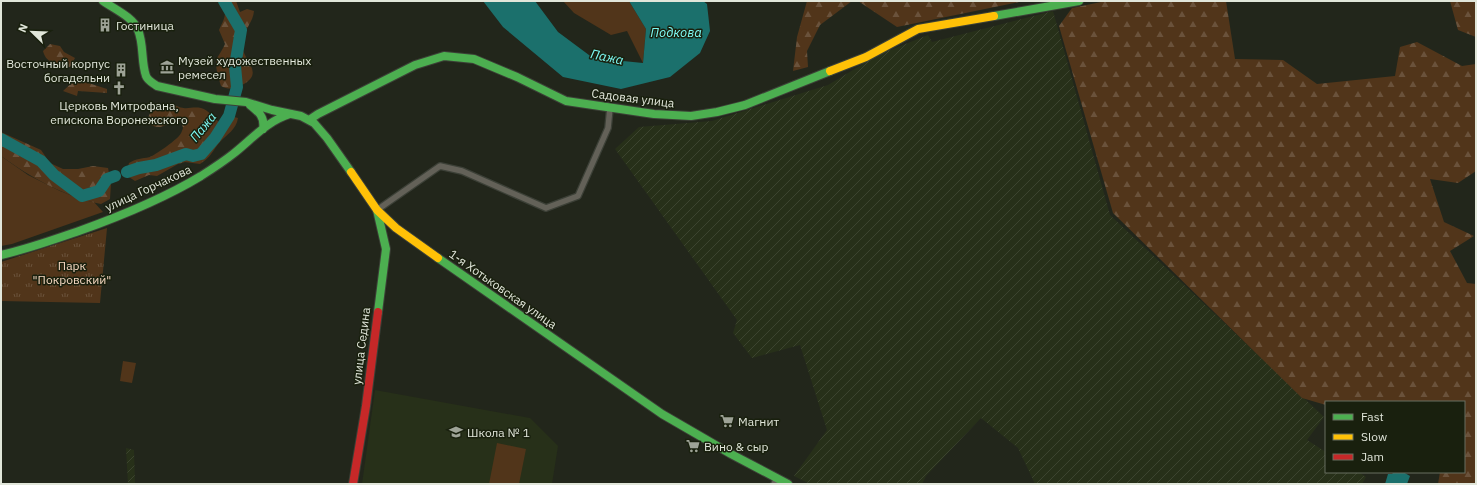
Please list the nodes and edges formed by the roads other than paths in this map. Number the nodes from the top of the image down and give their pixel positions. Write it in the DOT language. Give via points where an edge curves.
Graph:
graph roads {
  1 [pos="103,1"];
  2 [pos="1079,1"];
  3 [pos="246,102"];
  4 [pos="610,108"];
  5 [pos="290,114"];
  6 [pos="310,120"];
  7 [pos="263,128"];
  8 [pos="377,210"];
  9 [pos="1,255"];
  10 [pos="776,481"];
  11 [pos="353,484"];
  12 [pos="788,484"];
  1 -- 3 [label="main road, 1-я Хотьковская улица" via="127,17 138,29 146,76 150,82 157,86 218,99"];
  2 -- 4 [label="main road, Садовая улица" via="918,29 866,57 745,105 717,112 691,116"];
  3 -- 5 [label="main road, 1-я Хотьковская улица"];
  3 -- 7 [label="main road" via="262,117"];
  4 -- 6 [label="main road, Садовая улица" via="566,100 474,59 444,56 415,65"];
  4 -- 8 [label="street" via="608,128 578,196 546,208 462,171 440,166"];
  5 -- 6 [label="main road, 1-я Хотьковская улица"];
  5 -- 7 [label="main road, улица Горчакова"];
  6 -- 8 [label="main road, 1-я Хотьковская улица" via="327,138"];
  7 -- 9 [label="main road, улица Горчакова" via="200,177 146,204 108,221"];
  8 -- 10 [label="main road, 1-я Хотьковская улица" via="396,228 662,414"];
  8 -- 11 [label="main road, улица Седина" via="386,249 366,406"];
  10 -- 12 [label="main road, 1-я Хотьковская улица"];
}
